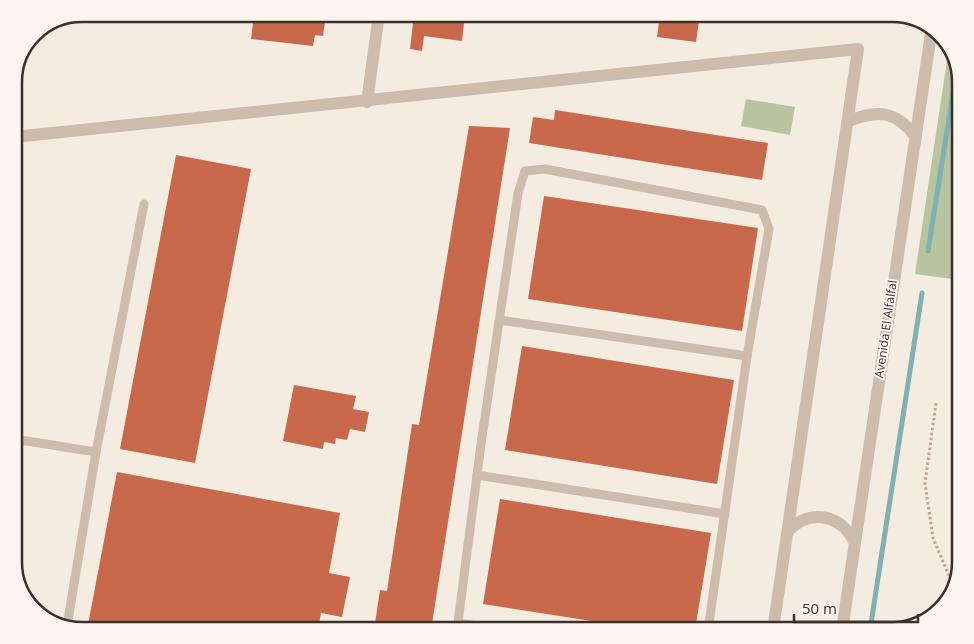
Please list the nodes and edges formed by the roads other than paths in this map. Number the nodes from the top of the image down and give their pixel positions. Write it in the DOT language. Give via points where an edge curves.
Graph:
graph roads {
  1 [pos="378,23"];
  2 [pos="931,37"];
  3 [pos="367,102"];
  4 [pos="849,121"];
  5 [pos="23,136"];
  6 [pos="916,137"];
  7 [pos="144,204"];
  8 [pos="499,320"];
  9 [pos="747,356"];
  10 [pos="23,440"];
  11 [pos="96,452"];
  12 [pos="476,475"];
  13 [pos="725,514"];
  14 [pos="789,530"];
  15 [pos="855,543"];
  16 [pos="68,619"];
  17 [pos="459,622"];
  18 [pos="709,622"];
  19 [pos="774,622"];
  20 [pos="843,622"];
  1 -- 3 [label="street"];
  2 -- 6 [label="street, Avenida El Alfalfal"];
  3 -- 4 [label="street" via="858,49"];
  3 -- 5 [label="street"];
  4 -- 6 [label="street" via="868,114 886,114 902,121"];
  4 -- 14 [label="street"];
  6 -- 15 [label="street, Avenida El Alfalfal"];
  7 -- 11 [label="lane"];
  8 -- 9 [label="lane"];
  8 -- 9 [label="lane" via="524,171 545,169 762,210 769,229"];
  8 -- 12 [label="lane"];
  9 -- 13 [label="lane"];
  10 -- 11 [label="lane"];
  11 -- 16 [label="lane"];
  12 -- 13 [label="lane"];
  12 -- 17 [label="lane"];
  13 -- 18 [label="lane"];
  14 -- 15 [label="street" via="804,519 823,516 840,522"];
  14 -- 19 [label="street"];
  15 -- 20 [label="street, Avenida El Alfalfal"];
}
